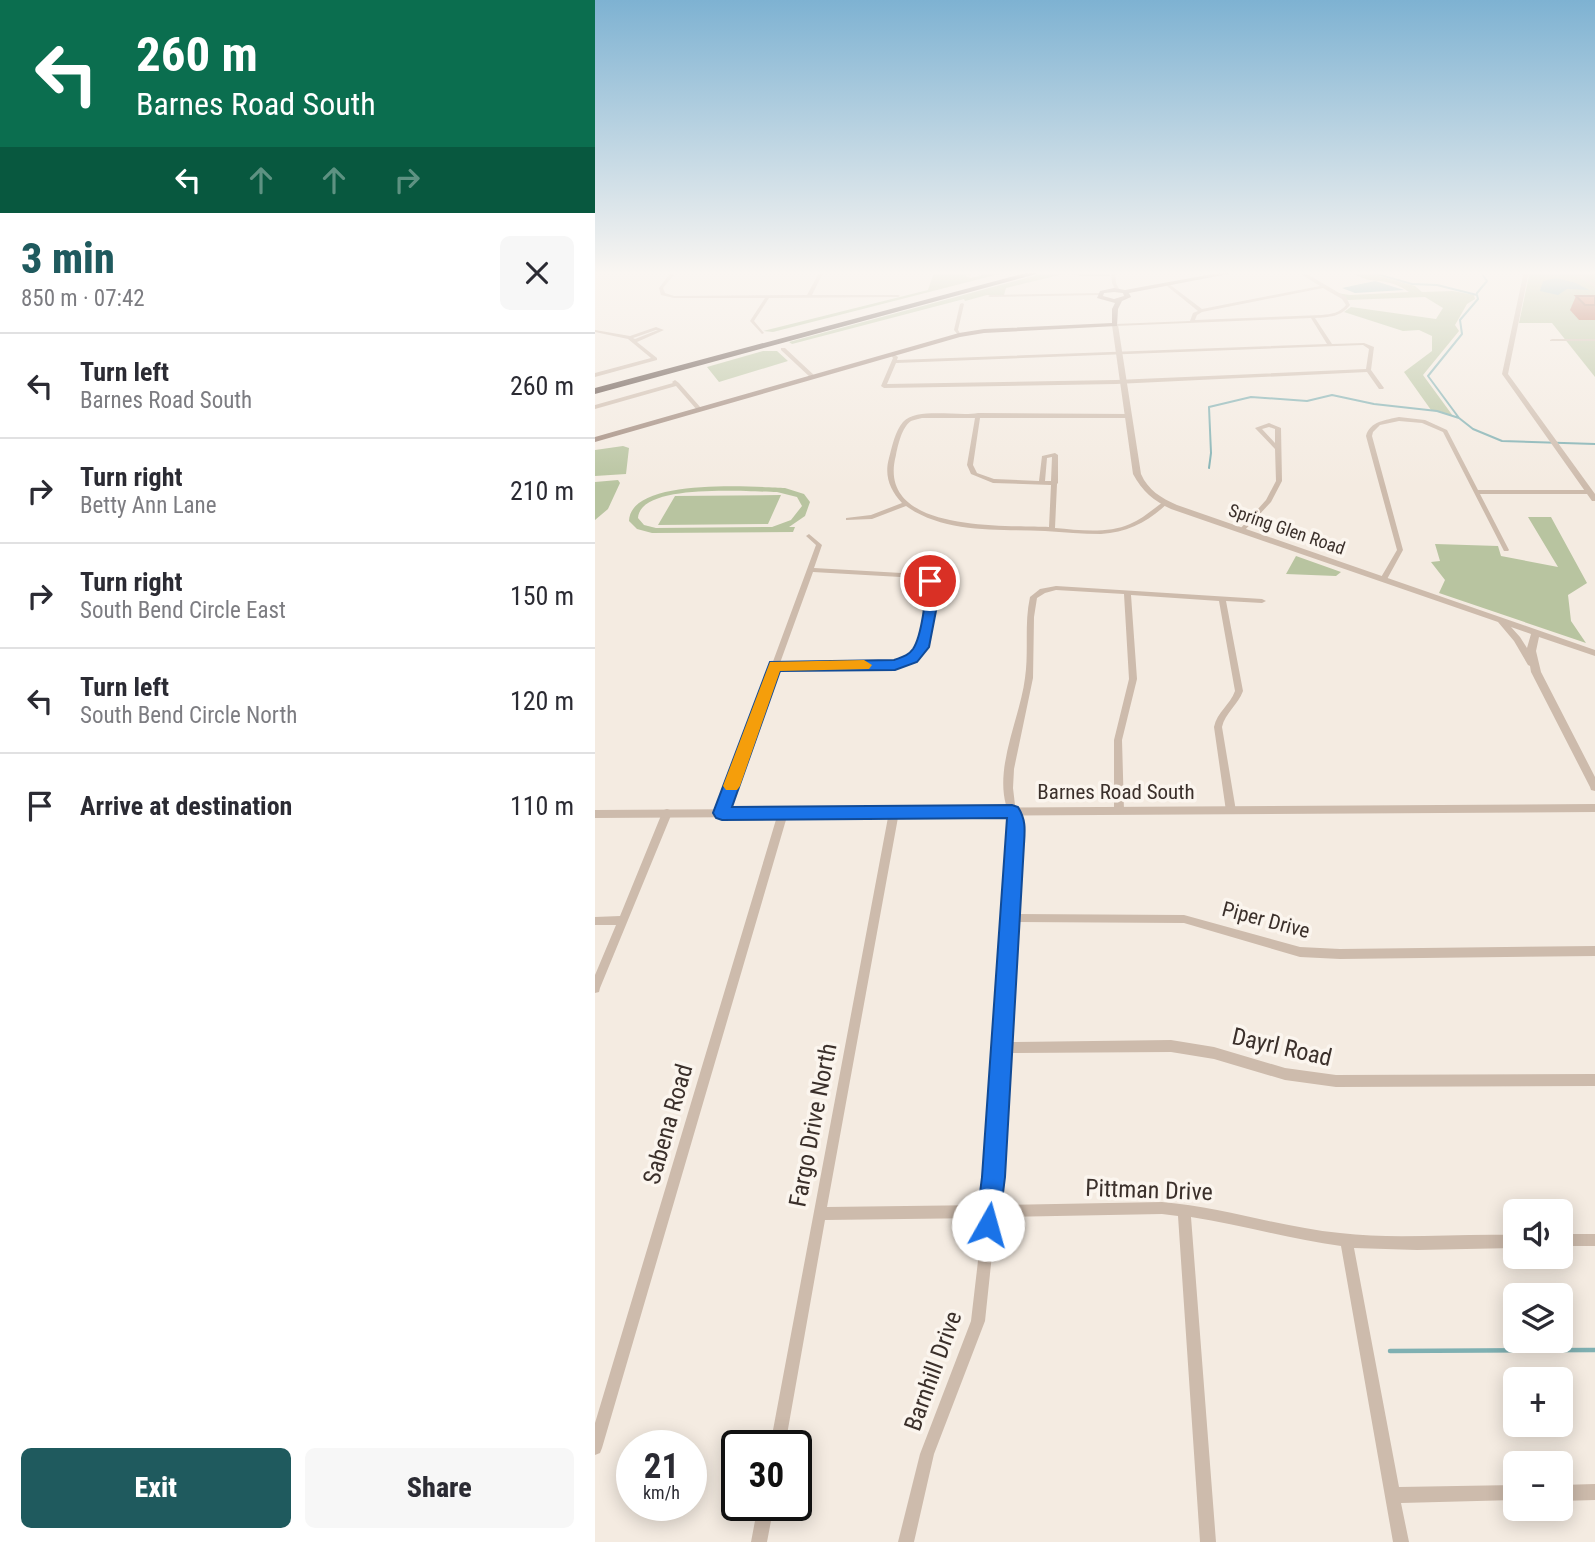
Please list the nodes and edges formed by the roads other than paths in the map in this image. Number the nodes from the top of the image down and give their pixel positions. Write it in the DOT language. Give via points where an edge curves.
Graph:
graph roads {
  1 [pos="637,343"];
  2 [pos="754,343"];
  3 [pos="774,343"];
  4 [pos="931,343"];
  5 [pos="1117,343"];
  6 [pos="1512,343"];
  7 [pos="1330,345"];
  8 [pos="783,349"];
  9 [pos="892,354"];
  10 [pos="1119,355"];
  11 [pos="895,362"];
  12 [pos="1369,370"];
  13 [pos="595,375"];
  14 [pos="813,377"];
  15 [pos="1122,381"];
  16 [pos="595,385"];
  17 [pos="1381,388"];
  18 [pos="595,391"];
  19 [pos="595,407"];
  20 [pos="699,410"];
  21 [pos="978,415"];
  22 [pos="1128,416"];
  23 [pos="595,440"];
  24 [pos="1277,448"];
  25 [pos="1042,483"];
  26 [pos="1055,484"];
  27 [pos="1477,492"];
  28 [pos="1592,495"];
  29 [pos="1165,503"];
  30 [pos="906,504"];
  31 [pos="848,519"];
  32 [pos="1052,529"];
  33 [pos="1242,530"];
  34 [pos="809,536"];
  35 [pos="1506,550"];
  36 [pos="810,570"];
  37 [pos="1384,579"];
  38 [pos="1127,593"];
  39 [pos="1222,599"];
  40 [pos="1262,601"];
  41 [pos="1497,619"];
  42 [pos="1536,633"];
  43 [pos="1595,653"];
  44 [pos="775,666"];
  45 [pos="1535,670"];
  46 [pos="1595,787"];
  47 [pos="1595,808"];
  48 [pos="1012,811"];
  49 [pos="1119,811"];
  50 [pos="1231,811"];
  51 [pos="667,813"];
  52 [pos="722,813"];
  53 [pos="783,813"];
  54 [pos="894,813"];
  55 [pos="595,814"];
  56 [pos="1011,918"];
  57 [pos="622,920"];
  58 [pos="595,921"];
  59 [pos="1595,951"];
  60 [pos="595,988"];
  61 [pos="1002,1048"];
  62 [pos="1595,1080"];
  63 [pos="1184,1209"];
  64 [pos="990,1212"];
  65 [pos="820,1214"];
  66 [pos="1346,1240"];
  67 [pos="1573,1240"];
  68 [pos="1595,1240"];
  69 [pos="1503,1241"];
  70 [pos="780,1430"];
  71 [pos="595,1448"];
  72 [pos="1595,1492"];
  73 [pos="1503,1493"];
  74 [pos="1573,1493"];
  75 [pos="1392,1495"];
  76 [pos="763,1521"];
  77 [pos="759,1542"];
  78 [pos="906,1542"];
  79 [pos="1208,1542"];
  80 [pos="1401,1542"];
  1 -- 13 [label="street" via="655,359"];
  2 -- 16 [label="highway"];
  3 -- 18 [label="highway"];
  4 -- 9 [label="main road"];
  5 -- 10 [label="street, Spring Glen Road"];
  6 -- 28 [label="street" via="1505,374"];
  7 -- 10 [label="street"];
  7 -- 12 [label="street" via="1370,345"];
  8 -- 14 [label="street"];
  9 -- 11 [label="street"];
  9 -- 14 [label="main road"];
  10 -- 11 [label="street"];
  10 -- 15 [label="street, Spring Glen Road"];
  11 -- 15 [label="street" via="884,386"];
  12 -- 15 [label="street"];
  12 -- 17 [label="street"];
  14 -- 20 [label="main road"];
  15 -- 22 [label="street, Spring Glen Road"];
  19 -- 20 [label="street" via="675,383"];
  20 -- 23 [label="main road"];
  21 -- 22 [label="street"];
  21 -- 25 [label="street" via="971,471 985,480"];
  21 -- 30 [label="street" via="930,415 911,419 902,428 890,468 892,485"];
  22 -- 29 [label="street, Spring Glen Road" via="1139,479"];
  24 -- 33 [label="street" via="1280,472 1276,491"];
  25 -- 26 [label="street"];
  25 -- 26 [label="street" via="1044,457 1052,454 1056,456"];
  26 -- 32 [label="street"];
  27 -- 28 [label="street"];
  27 -- 35 [label="street"];
  27 -- 37 [label="street" via="1442,429 1417,420 1374,427 1369,436 1400,550"];
  29 -- 32 [label="street" via="1140,522 1118,530"];
  29 -- 33 [label="street, Spring Glen Road"];
  30 -- 31 [label="street" via="872,517"];
  30 -- 32 [label="street" via="957,524"];
  33 -- 37 [label="street, Spring Glen Road"];
  34 -- 36 [label="street" via="819,545"];
  36 -- 44 [label="street"];
  36 -- 44 [label="street" via="919,576 930,581 933,590 922,647 912,659 895,665"];
  37 -- 41 [label="street, Spring Glen Road"];
  38 -- 39 [label="street"];
  38 -- 48 [label="street, Barnhill Drive" via="1056,588 1037,594 1028,686 1013,742"];
  38 -- 49 [label="street" via="1133,679 1117,749"];
  39 -- 40 [label="street"];
  39 -- 50 [label="street" via="1239,691 1218,727"];
  41 -- 42 [label="street, Spring Glen Road"];
  41 -- 45 [label="street" via="1513,633"];
  42 -- 43 [label="street, Spring Glen Road"];
  42 -- 45 [label="street" via="1531,650"];
  44 -- 52 [label="street"];
  45 -- 46 [label="street"];
  47 -- 50 [label="street, Barnes Road South"];
  48 -- 49 [label="street, Barnes Road South"];
  48 -- 54 [label="street, Barnes Road South"];
  48 -- 56 [label="street, Barnhill Drive" via="1017,820"];
  49 -- 50 [label="street, Barnes Road South"];
  51 -- 52 [label="street, Barnes Road South"];
  51 -- 55 [label="street, Barnes Road South"];
  51 -- 57 [label="street"];
  52 -- 53 [label="street, Barnes Road South"];
  53 -- 54 [label="street, Barnes Road South"];
  53 -- 71 [label="street, Sabena Road"];
  54 -- 65 [label="street, Fargo Drive North"];
  56 -- 59 [label="street, Piper Drive" via="1184,919 1300,952"];
  56 -- 61 [label="street, Barnhill Drive"];
  57 -- 58 [label="street"];
  57 -- 60 [label="street"];
  61 -- 62 [label="street, Dayrl Road" via="1171,1046 1215,1053 1285,1074 1336,1081"];
  61 -- 64 [label="street, Barnhill Drive"];
  63 -- 64 [label="street, Pittman Drive"];
  63 -- 66 [label="street, Pittman Drive"];
  63 -- 79 [label="street"];
  64 -- 65 [label="street, Pittman Drive"];
  64 -- 78 [label="street, Barnhill Drive" via="978,1321 927,1454"];
  65 -- 70 [label="street, Fargo Drive North"];
  66 -- 69 [label="street, Pittman Drive"];
  66 -- 75 [label="street"];
  67 -- 68 [label="street"];
  72 -- 74 [label="street"];
  73 -- 75 [label="street"];
  75 -- 80 [label="street"];
  76 -- 77 [label="street"];
}
